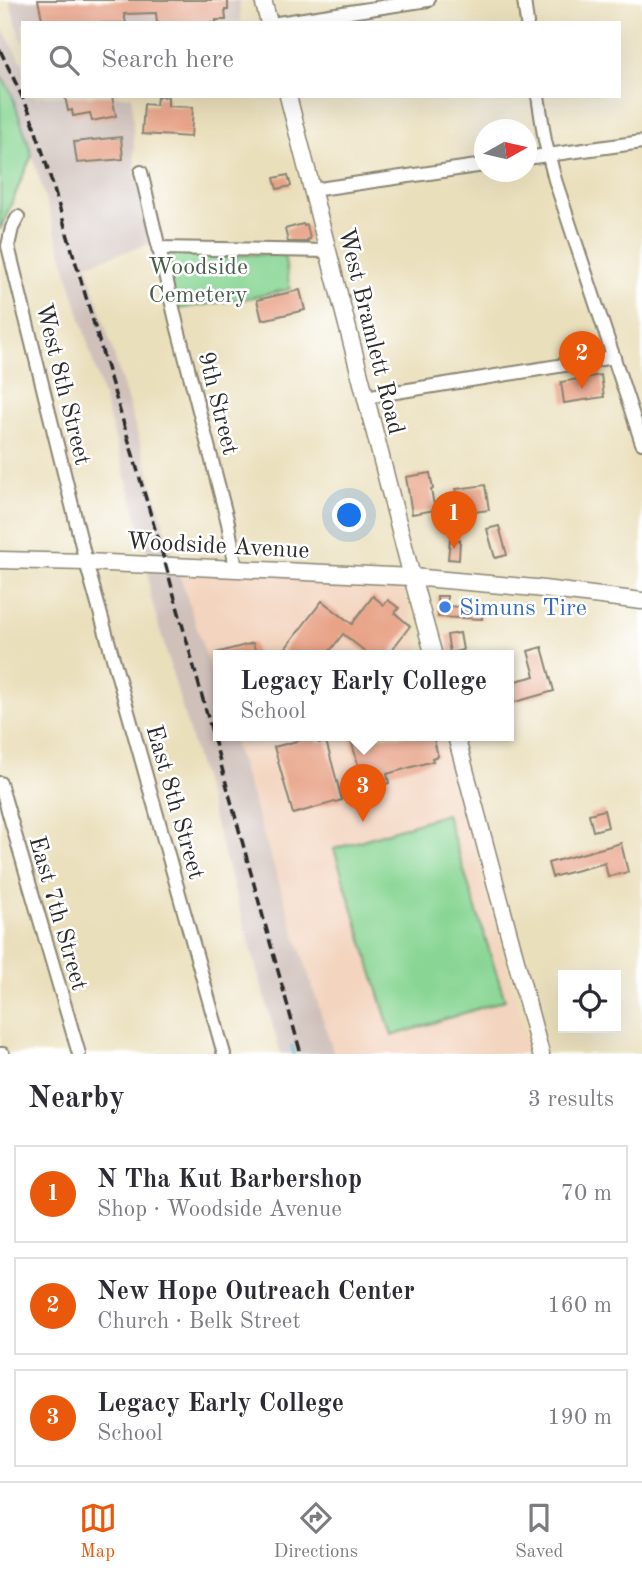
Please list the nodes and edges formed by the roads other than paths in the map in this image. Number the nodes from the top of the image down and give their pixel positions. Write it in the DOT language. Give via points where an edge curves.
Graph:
graph roads {
  1 [pos="263,0"];
  2 [pos="428,0"];
  3 [pos="524,0"];
  4 [pos="268,21"];
  5 [pos="291,21"];
  6 [pos="527,21"];
  7 [pos="289,98"];
  8 [pos="538,98"];
  9 [pos="642,142"];
  10 [pos="549,155"];
  11 [pos="537,157"];
  12 [pos="474,166"];
  13 [pos="141,172"];
  14 [pos="312,190"];
  15 [pos="18,217"];
  16 [pos="158,248"];
  17 [pos="328,251"];
  18 [pos="614,357"];
  19 [pos="365,397"];
  20 [pos="642,443"];
  21 [pos="0,560"];
  22 [pos="86,562"];
  23 [pos="236,569"];
  24 [pos="412,577"];
  25 [pos="642,601"];
  26 [pos="432,650"];
  27 [pos="457,741"];
  28 [pos="0,783"];
  29 [pos="79,1054"];
  30 [pos="224,1054"];
  31 [pos="541,1054"];
  1 -- 4 [label="street"];
  2 -- 5 [label="street"];
  3 -- 6 [label="street"];
  7 -- 14 [label="street, West Bramlett Road"];
  8 -- 10 [label="street"];
  9 -- 10 [label="street"];
  10 -- 11 [label="street"];
  10 -- 18 [label="street"];
  12 -- 14 [label="street"];
  13 -- 16 [label="street, 9th Street"];
  14 -- 17 [label="street, West Bramlett Road"];
  15 -- 22 [label="street, West 8th Street" via="8,246"];
  16 -- 17 [label="street"];
  16 -- 23 [label="street, 9th Street"];
  17 -- 19 [label="street, West Bramlett Road"];
  18 -- 19 [label="street"];
  18 -- 20 [label="street"];
  19 -- 24 [label="street, West Bramlett Road"];
  21 -- 22 [label="street, Woodside Avenue"];
  22 -- 23 [label="street, Woodside Avenue"];
  22 -- 30 [label="street, East 8th Street"];
  23 -- 24 [label="street, Woodside Avenue"];
  24 -- 25 [label="street, Woodside Avenue"];
  24 -- 26 [label="street, West Bramlett Road"];
  27 -- 31 [label="street"];
  28 -- 29 [label="street, East 7th Street"];
}
